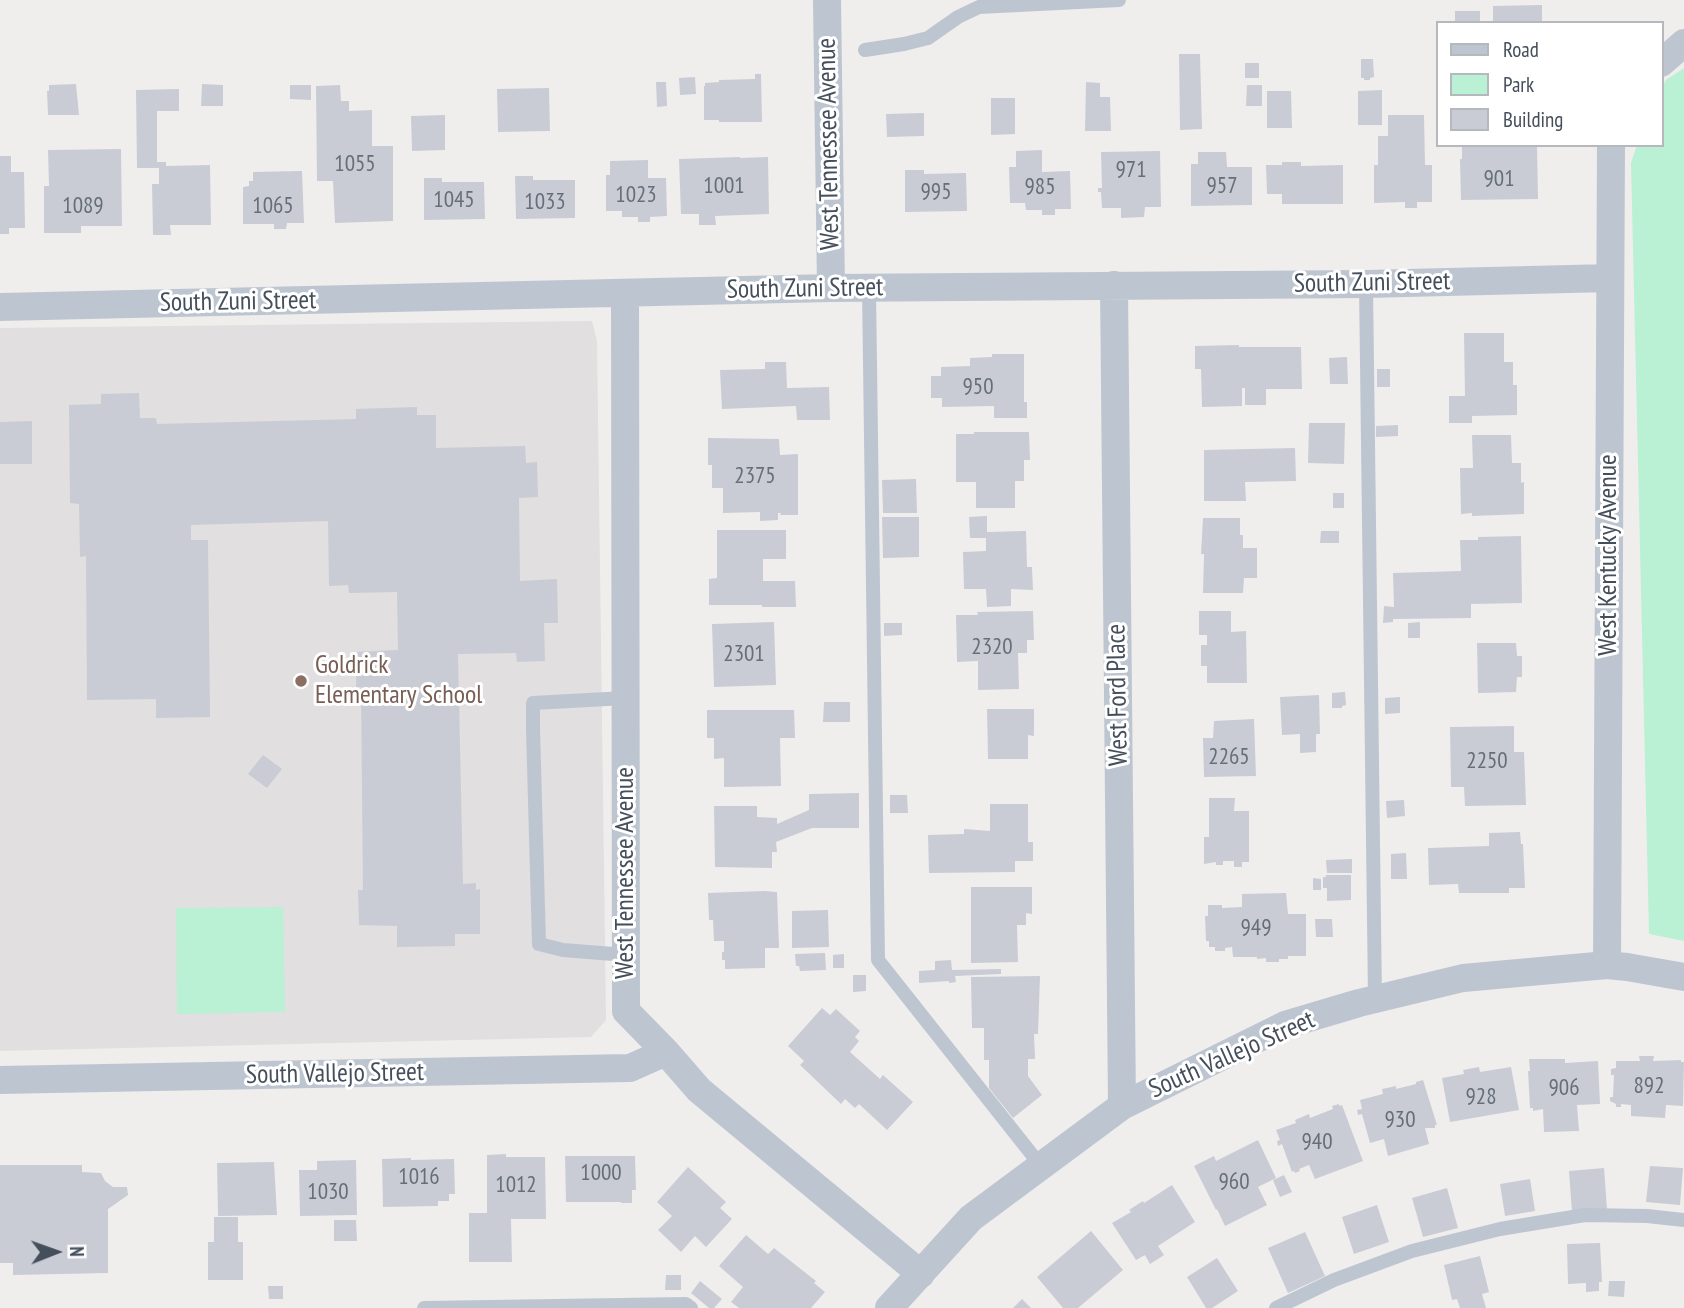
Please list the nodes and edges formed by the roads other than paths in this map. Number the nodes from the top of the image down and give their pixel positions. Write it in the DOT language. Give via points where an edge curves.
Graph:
graph roads {
  1 [pos="827,0"];
  2 [pos="1119,0"];
  3 [pos="1684,43"];
  4 [pos="865,50"];
  5 [pos="1663,61"];
  6 [pos="1611,147"];
  7 [pos="1610,278"];
  8 [pos="1366,284"];
  9 [pos="1114,285"];
  10 [pos="831,288"];
  11 [pos="869,288"];
  12 [pos="625,293"];
  13 [pos="0,307"];
  14 [pos="625,698"];
  15 [pos="626,955"];
  16 [pos="1607,965"];
  17 [pos="1684,977"];
  18 [pos="1375,999"];
  19 [pos="666,1052"];
  20 [pos="0,1080"];
  21 [pos="1122,1106"];
  22 [pos="1041,1166"];
  23 [pos="1684,1220"];
  24 [pos="921,1274"];
  25 [pos="424,1308"];
  26 [pos="691,1308"];
  27 [pos="889,1308"];
  28 [pos="1276,1308"];
  1 -- 10 [label="street, West Tennessee Avenue"];
  2 -- 4 [label="lane" via="979,7 928,38"];
  3 -- 5 [label="street"];
  6 -- 7 [label="street, West Kentucky Avenue"];
  7 -- 8 [label="street, South Zuni Street"];
  7 -- 16 [label="street, West Kentucky Avenue"];
  8 -- 9 [label="street, South Zuni Street"];
  8 -- 18 [label="lane"];
  9 -- 11 [label="street, South Zuni Street"];
  9 -- 21 [label="street, West Ford Place"];
  10 -- 11 [label="street, South Zuni Street"];
  10 -- 12 [label="street, South Zuni Street"];
  11 -- 22 [label="lane" via="878,960"];
  12 -- 13 [label="street, South Zuni Street"];
  12 -- 14 [label="street, West Tennessee Avenue"];
  14 -- 15 [label="street, West Tennessee Avenue"];
  14 -- 15 [label="lane" via="533,703 533,729 539,944"];
  15 -- 19 [label="street, West Tennessee Avenue" via="626,1010"];
  16 -- 17 [label="street, South Vallejo Street"];
  16 -- 18 [label="street, South Vallejo Street" via="1463,978"];
  18 -- 21 [label="street, South Vallejo Street" via="1285,1026"];
  19 -- 20 [label="street, South Vallejo Street" via="630,1068"];
  19 -- 24 [label="street, West Tennessee Avenue" via="699,1090"];
  21 -- 22 [label="street, South Vallejo Street"];
  22 -- 24 [label="street, South Vallejo Street" via="971,1218"];
  23 -- 28 [label="lane" via="1586,1215 1500,1228 1412,1251"];
  24 -- 27 [label="street"];
  25 -- 26 [label="lane" via="686,1304"];
}
